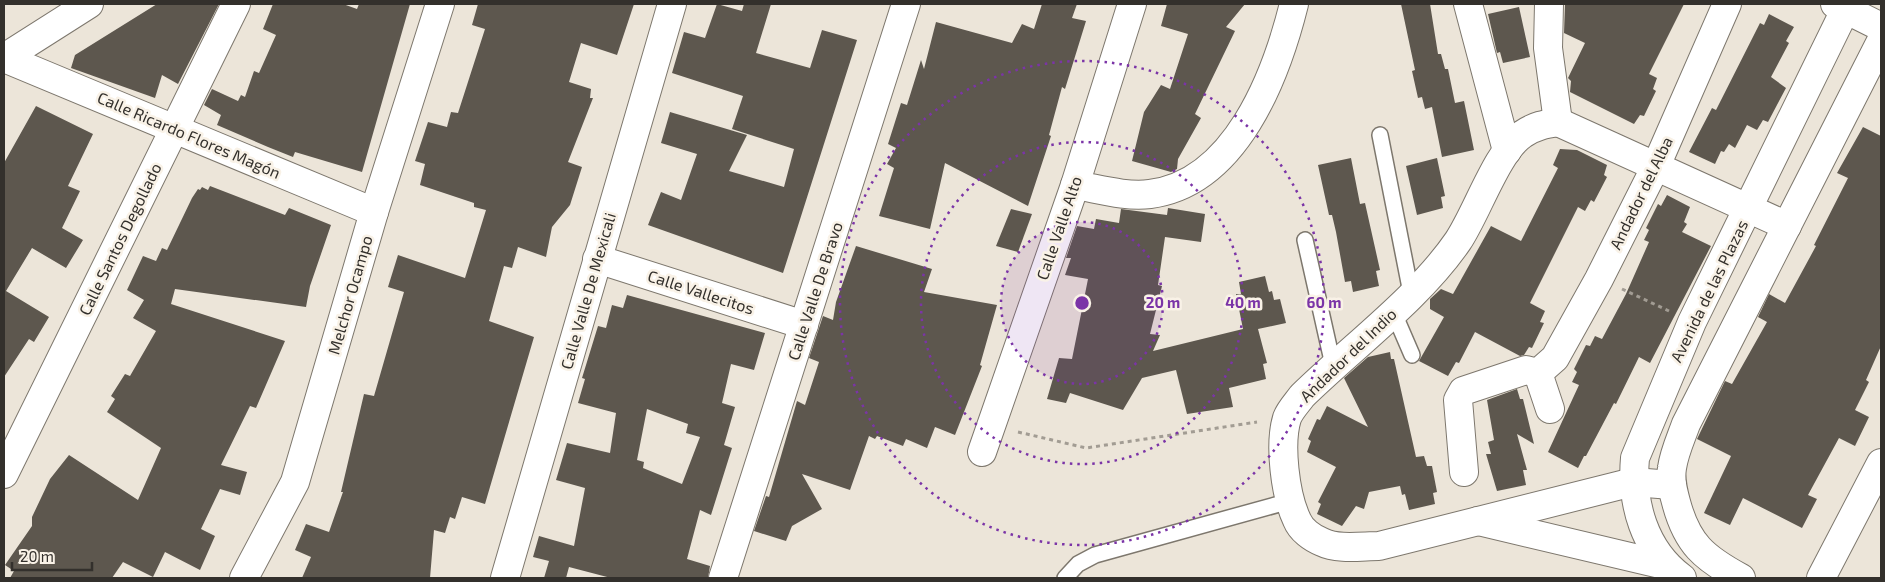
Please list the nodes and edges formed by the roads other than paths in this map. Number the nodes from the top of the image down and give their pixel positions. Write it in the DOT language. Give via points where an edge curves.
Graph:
graph roads {
  1 [pos="89,4"];
  2 [pos="236,4"];
  3 [pos="440,4"];
  4 [pos="672,4"];
  5 [pos="906,4"];
  6 [pos="1132,4"];
  7 [pos="1294,4"];
  8 [pos="1468,4"];
  9 [pos="1549,4"];
  10 [pos="1727,4"];
  11 [pos="1842,6"];
  12 [pos="1881,27"];
  13 [pos="1881,41"];
  14 [pos="4,58"];
  15 [pos="1558,122"];
  16 [pos="174,129"];
  17 [pos="1380,135"];
  18 [pos="1506,151"];
  19 [pos="1656,166"];
  20 [pos="1075,185"];
  21 [pos="1749,208"];
  22 [pos="374,212"];
  23 [pos="1787,226"];
  24 [pos="1305,240"];
  25 [pos="597,259"];
  26 [pos="1402,302"];
  27 [pos="804,325"];
  28 [pos="1412,355"];
  29 [pos="1333,365"];
  30 [pos="1538,373"];
  31 [pos="1550,409"];
  32 [pos="982,452"];
  33 [pos="1881,463"];
  34 [pos="1464,472"];
  35 [pos="4,474"];
  36 [pos="1633,482"];
  37 [pos="1672,486"];
  38 [pos="1290,500"];
  39 [pos="1475,520"];
  40 [pos="1668,572"];
  41 [pos="244,578"];
  42 [pos="505,578"];
  43 [pos="723,578"];
  44 [pos="1065,578"];
  45 [pos="1741,578"];
  46 [pos="1821,578"];
  1 -- 14 [label="street"];
  2 -- 16 [label="street, Calle Santos Degollado"];
  3 -- 22 [label="street, Melchor Ocampo"];
  4 -- 25 [label="street, Calle Valle De Mexicali"];
  5 -- 27 [label="street, Calle Valle De Bravo"];
  6 -- 20 [label="street, Calle Valle Alto"];
  7 -- 20 [label="street" via="1262,97 1232,145 1195,177 1150,194 1127,194"];
  8 -- 18 [label="street"];
  9 -- 15 [label="street" via="1548,48"];
  10 -- 19 [label="street, Andador del Alba"];
  11 -- 12 [label="street"];
  11 -- 21 [label="street, Avenida de las Plazas"];
  13 -- 23 [label="street"];
  14 -- 16 [label="street, Calle Ricardo Flores Magón"];
  15 -- 18 [label="street, Andador del Indio" via="1539,125 1521,134"];
  15 -- 19 [label="street"];
  16 -- 22 [label="street, Calle Ricardo Flores Magón"];
  16 -- 35 [label="street, Calle Santos Degollado"];
  17 -- 26 [label="lane"];
  18 -- 26 [label="street, Andador del Indio" via="1459,239 1437,269"];
  19 -- 21 [label="street"];
  19 -- 30 [label="street, Andador del Alba" via="1555,358"];
  20 -- 32 [label="street, Calle Valle Alto"];
  21 -- 23 [label="street"];
  21 -- 36 [label="street, Avenida de las Plazas" via="1692,322 1643,435 1635,458"];
  22 -- 41 [label="street, Melchor Ocampo" via="295,482"];
  23 -- 37 [label="street" via="1686,424 1675,453"];
  24 -- 29 [label="lane"];
  25 -- 27 [label="street, Calle Vallecitos"];
  25 -- 42 [label="street, Calle Valle De Mexicali"];
  26 -- 28 [label="lane"];
  26 -- 29 [label="street, Andador del Indio"];
  27 -- 43 [label="street, Calle Valle De Bravo"];
  29 -- 38 [label="street, Andador del Indio" via="1302,396 1288,417 1282,442"];
  30 -- 31 [label="street"];
  30 -- 34 [label="street" via="1526,370 1463,391 1458,400"];
  33 -- 46 [label="street"];
  36 -- 37 [label="street, Andador del Indio"];
  36 -- 39 [label="street, Andador del Indio"];
  36 -- 40 [label="street, Avenida de las Plazas" via="1638,512"];
  37 -- 45 [label="street" via="1682,526 1700,550"];
  38 -- 39 [label="street, Andador del Indio" via="1297,521 1305,532 1324,543 1342,546 1379,546"];
  38 -- 44 [label="lane" via="1095,555 1078,564"];
  39 -- 40 [label="street, Andador del Indio"];
}
